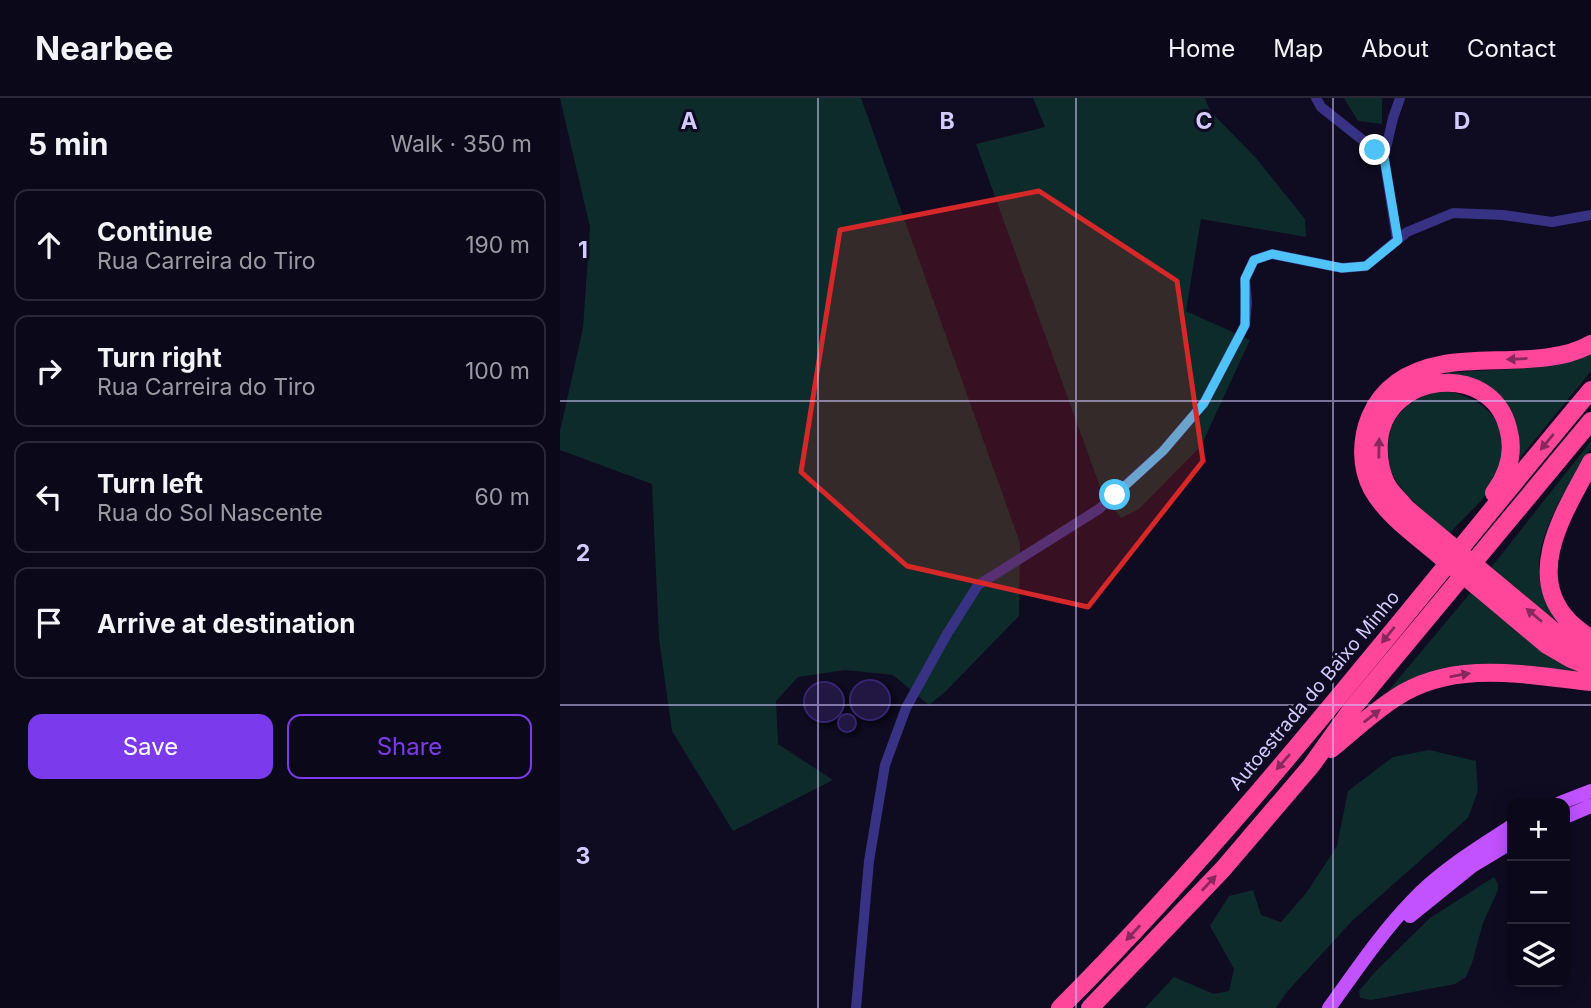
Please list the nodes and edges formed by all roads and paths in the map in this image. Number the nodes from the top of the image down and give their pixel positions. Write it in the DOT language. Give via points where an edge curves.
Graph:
graph roads {
  1 [pos="1316,98"];
  2 [pos="1400,98"];
  3 [pos="1384,157"];
  4 [pos="1591,215"];
  5 [pos="1398,240"];
  6 [pos="1591,344"];
  7 [pos="1591,390"];
  8 [pos="1591,421"];
  9 [pos="1591,461"];
  10 [pos="1474,529"];
  11 [pos="1591,639"];
  12 [pos="1591,650"];
  13 [pos="1591,667"];
  14 [pos="1591,682"];
  15 [pos="1311,766"];
  16 [pos="1591,791"];
  17 [pos="1570,799"];
  18 [pos="1591,806"];
  19 [pos="1570,815"];
  20 [pos="1507,829"];
  21 [pos="1507,845"];
  22 [pos="1362,963"];
  23 [pos="856,1008"];
  24 [pos="1060,1008"];
  25 [pos="1090,1008"];
  26 [pos="1329,1008"];
  1 -- 3 [label="street" via="1321,107"];
  2 -- 3 [label="street"];
  3 -- 5 [label="street"];
  4 -- 5 [label="street" via="1552,222 1453,213"];
  5 -- 23 [label="street" via="1366,266 1342,268 1272,254 1254,260 1245,279 1245,325 1204,403 1163,451 1099,509 978,585 906,708 886,765 869,861"];
  6 -- 13 [label="highway, one-way" via="1540,358 1446,363 1416,370 1389,387 1374,407 1365,429 1363,459 1372,489 1396,518 1547,645"];
  7 -- 10 [label="highway, Autoestrada do Baixo Minho, one-way"];
  8 -- 15 [label="highway" via="1351,709"];
  9 -- 11 [label="highway" via="1553,538 1549,566 1550,591 1565,618"];
  12 -- 10 [label="highway, one-way" via="1580,649 1556,633 1406,508 1386,484 1378,456 1380,432 1387,413 1419,386 1448,382 1473,386 1506,418 1510,465"];
  10 -- 24 [label="highway, Autoestrada do Baixo Minho, one-way" via="1328,710 1175,888"];
  15 -- 14 [label="highway, one-way" via="1396,697 1434,680 1502,672"];
  25 -- 15 [label="highway, one-way" via="1215,877"];
  16 -- 17 [label="main road"];
  18 -- 19 [label="main road"];
  20 -- 22 [label="main road" via="1413,900"];
  21 -- 22 [label="main road" via="1419,907"];
  22 -- 26 [label="main road"];
}
